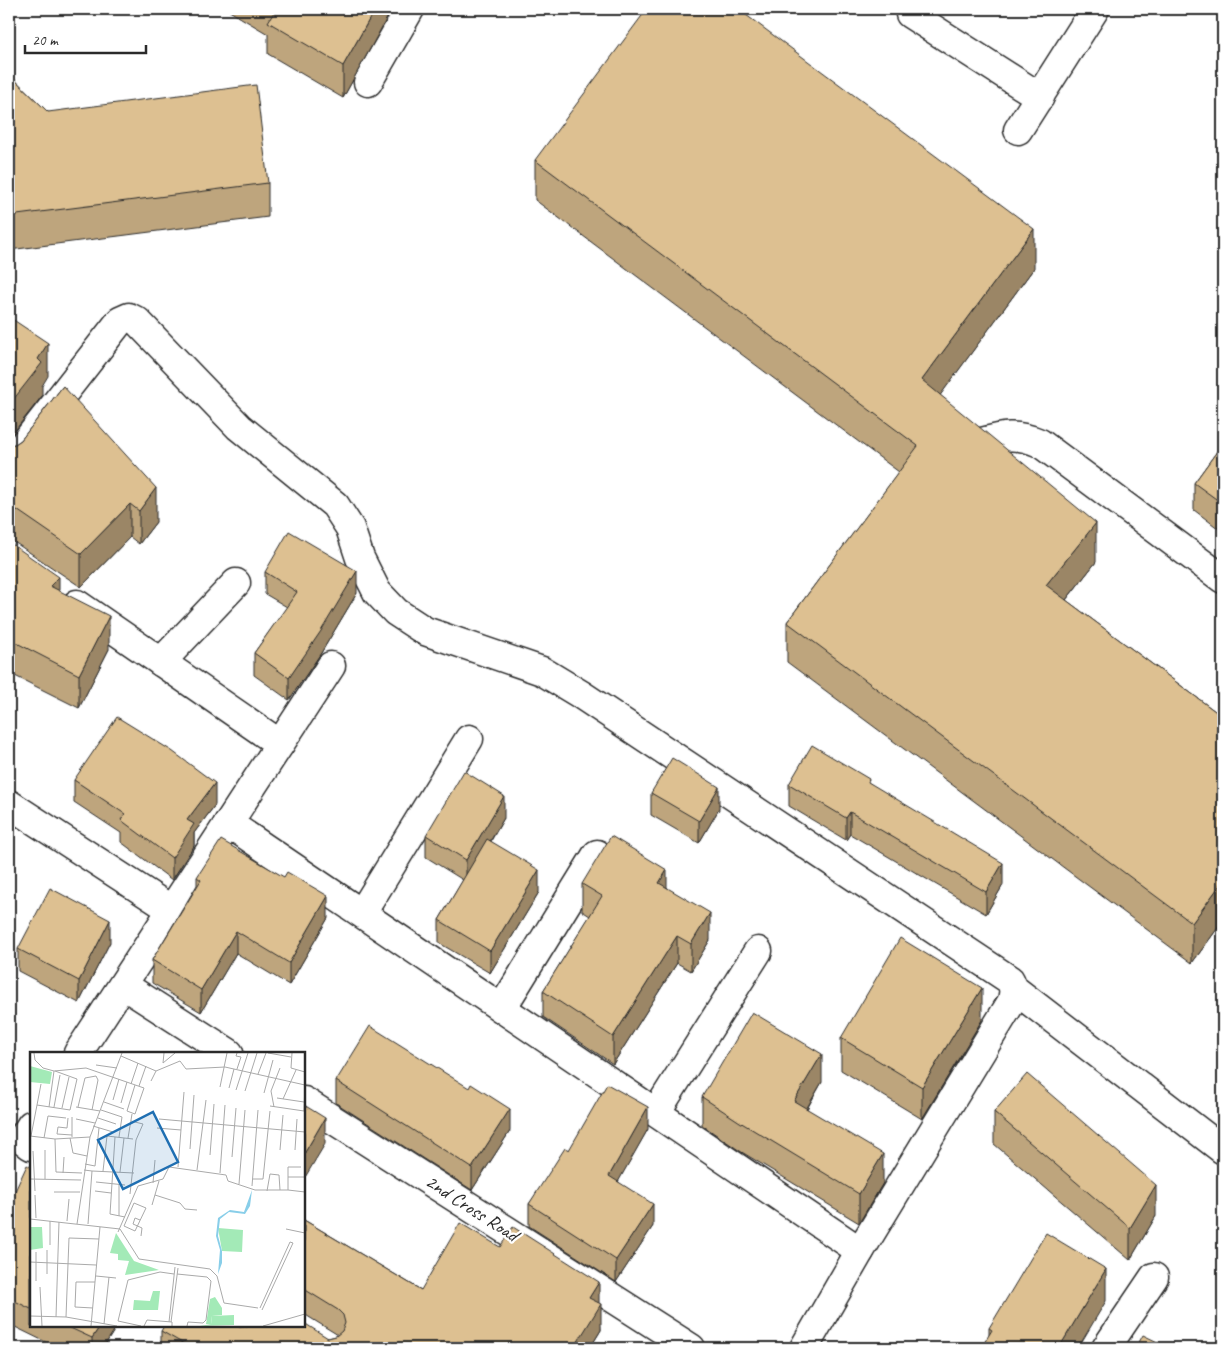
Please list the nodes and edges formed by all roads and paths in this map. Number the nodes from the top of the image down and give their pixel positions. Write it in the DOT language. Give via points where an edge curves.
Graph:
graph roads {
  1 [pos="410,9"];
  2 [pos="1095,9"];
  3 [pos="910,14"];
  4 [pos="368,82"];
  5 [pos="1040,97"];
  6 [pos="1018,130"];
  7 [pos="974,444"];
  8 [pos="9,463"];
  9 [pos="1223,579"];
  10 [pos="236,583"];
  11 [pos="57,590"];
  12 [pos="161,662"];
  13 [pos="331,666"];
  14 [pos="469,739"];
  15 [pos="280,744"];
  16 [pos="9,804"];
  17 [pos="228,822"];
  18 [pos="597,854"];
  19 [pos="172,910"];
  20 [pos="362,913"];
  21 [pos="758,951"];
  22 [pos="123,985"];
  23 [pos="1014,989"];
  24 [pos="502,1008"];
  25 [pos="79,1052"];
  26 [pos="227,1052"];
  27 [pos="305,1102"];
  28 [pos="657,1111"];
  29 [pos="30,1127"];
  30 [pos="30,1145"];
  31 [pos="1223,1150"];
  32 [pos="860,1250"];
  33 [pos="1154,1277"];
  34 [pos="691,1348"];
  35 [pos="804,1348"];
  36 [pos="1106,1348"];
  1 -- 4 [label="street"];
  2 -- 5 [label="street"];
  3 -- 5 [label="street"];
  5 -- 6 [label="street"];
  7 -- 9 [label="street" via="1009,435 1040,443"];
  8 -- 23 [label="street" via="120,322 129,318 138,321 240,427 335,505 350,528 377,592 396,612 425,631 542,671 573,689 1010,980"];
  10 -- 12 [label="street"];
  11 -- 12 [label="street"];
  12 -- 15 [label="street"];
  13 -- 15 [label="street"];
  14 -- 20 [label="street"];
  15 -- 17 [label="street"];
  16 -- 19 [label="street"];
  17 -- 19 [label="street"];
  17 -- 20 [label="street"];
  18 -- 24 [label="street"];
  19 -- 22 [label="street"];
  20 -- 24 [label="street"];
  21 -- 28 [label="street"];
  22 -- 25 [label="street"];
  22 -- 26 [label="street"];
  23 -- 31 [label="street"];
  23 -- 32 [label="street" via="1012,1001"];
  24 -- 28 [label="street"];
  27 -- 34 [label="street, 2nd Cross Road"];
  28 -- 32 [label="street"];
  29 -- 30 [label="street" via="22,1139"];
  32 -- 35 [label="street"];
  33 -- 36 [label="street"];
}
